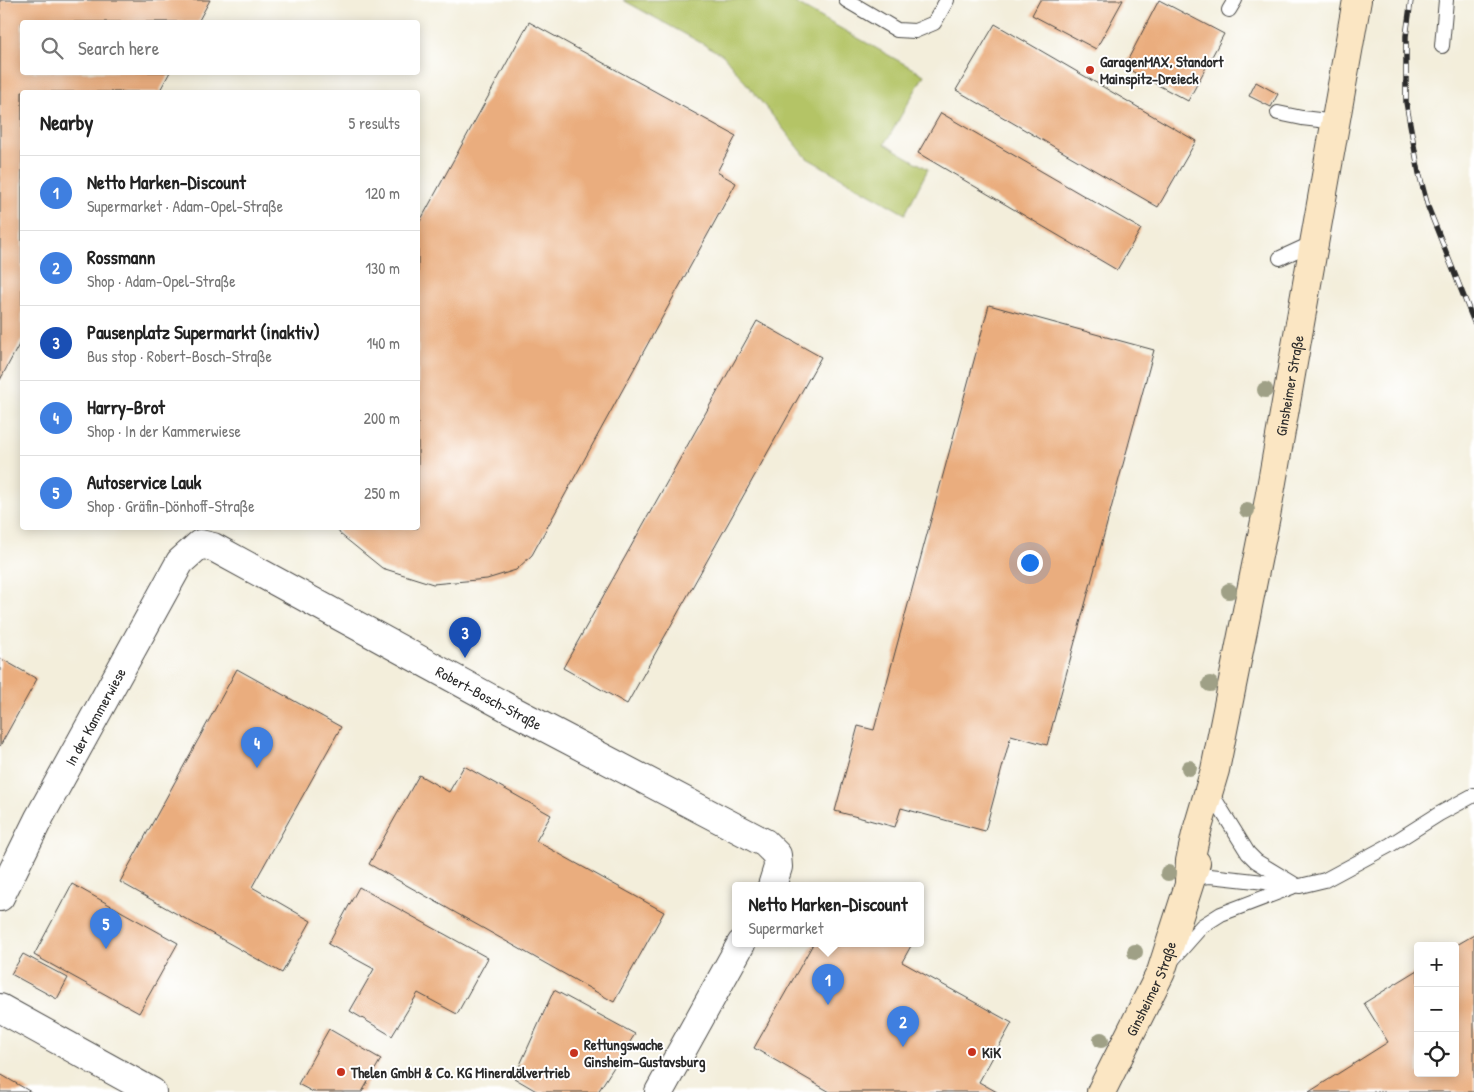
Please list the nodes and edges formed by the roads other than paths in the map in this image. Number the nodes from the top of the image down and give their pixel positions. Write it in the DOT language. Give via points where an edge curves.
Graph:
graph roads {
  1 [pos="846,0"];
  2 [pos="947,0"];
  3 [pos="1357,0"];
  4 [pos="1446,0"];
  5 [pos="1442,46"];
  6 [pos="1278,113"];
  7 [pos="1336,122"];
  8 [pos="1315,242"];
  9 [pos="1280,258"];
  10 [pos="200,544"];
  11 [pos="1215,770"];
  12 [pos="1474,795"];
  13 [pos="1214,798"];
  14 [pos="1189,881"];
  15 [pos="773,882"];
  16 [pos="1297,885"];
  17 [pos="0,897"];
  18 [pos="739,947"];
  19 [pos="1161,972"];
  20 [pos="0,1008"];
  21 [pos="152,1092"];
  22 [pos="659,1092"];
  23 [pos="1101,1092"];
  1 -- 2 [label="lane" via="897,30 915,31 934,23"];
  3 -- 7 [label="main road, Ginsheimer Straße"];
  4 -- 5 [label="lane"];
  6 -- 7 [label="lane"];
  7 -- 8 [label="main road, Ginsheimer Straße"];
  8 -- 9 [label="lane"];
  8 -- 11 [label="main road, Ginsheimer Straße" via="1266,516"];
  10 -- 15 [label="street, Robert-Bosch-Straße" via="213,547 518,714 766,843 777,855 778,867"];
  10 -- 17 [label="street, In der Kammerwiese" via="180,562 39,818"];
  11 -- 13 [label="main road, Ginsheimer Straße"];
  11 -- 14 [label="main road, Ginsheimer Straße" via="1196,834"];
  12 -- 16 [label="lane" via="1325,880"];
  13 -- 14 [label="main road, Ginsheimer Straße" via="1210,820"];
  13 -- 16 [label="lane" via="1248,853"];
  14 -- 16 [label="lane" via="1210,876"];
  14 -- 19 [label="main road, Ginsheimer Straße"];
  16 -- 19 [label="lane" via="1221,914 1202,926"];
  18 -- 22 [label="street"];
  19 -- 23 [label="main road, Ginsheimer Straße"];
  20 -- 21 [label="street"];
}
